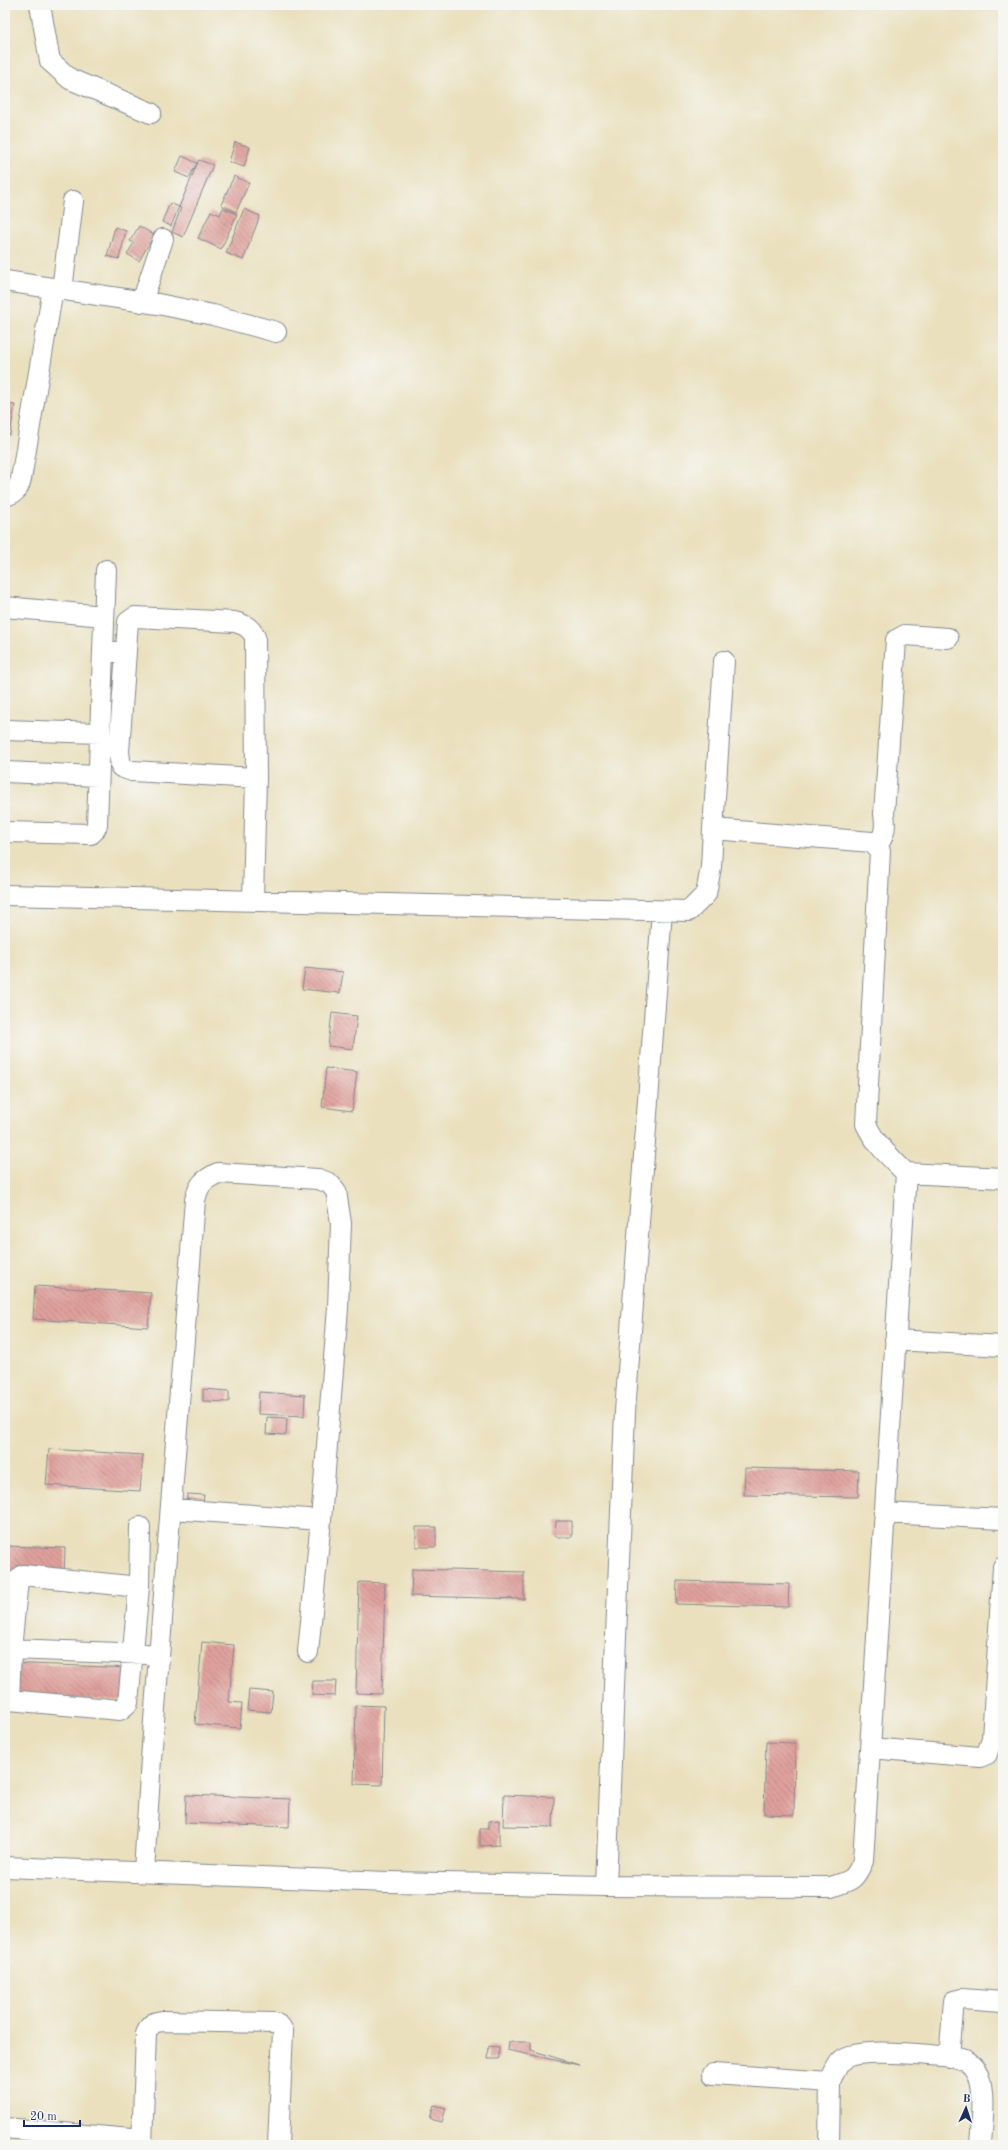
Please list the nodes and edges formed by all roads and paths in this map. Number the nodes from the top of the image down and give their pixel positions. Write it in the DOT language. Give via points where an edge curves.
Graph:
graph roads {
  1 [pos="40,5"];
  2 [pos="151,112"];
  3 [pos="73,202"];
  4 [pos="162,239"];
  5 [pos="5,281"];
  6 [pos="58,289"];
  7 [pos="142,302"];
  8 [pos="276,332"];
  9 [pos="5,496"];
  10 [pos="106,570"];
  11 [pos="5,607"];
  12 [pos="104,616"];
  13 [pos="948,638"];
  14 [pos="103,651"];
  15 [pos="125,653"];
  16 [pos="724,661"];
  17 [pos="101,704"];
  18 [pos="122,706"];
  19 [pos="5,730"];
  20 [pos="100,734"];
  21 [pos="120,759"];
  22 [pos="99,766"];
  23 [pos="5,772"];
  24 [pos="256,778"];
  25 [pos="713,829"];
  26 [pos="5,832"];
  27 [pos="877,846"];
  28 [pos="5,895"];
  29 [pos="253,900"];
  30 [pos="662,911"];
  31 [pos="906,1173"];
  32 [pos="1003,1178"];
  33 [pos="895,1340"];
  34 [pos="1003,1346"];
  35 [pos="172,1509"];
  36 [pos="884,1513"];
  37 [pos="1003,1519"];
  38 [pos="321,1520"];
  39 [pos="140,1526"];
  40 [pos="1003,1568"];
  41 [pos="139,1587"];
  42 [pos="11,1649"];
  43 [pos="308,1652"];
  44 [pos="132,1653"];
  45 [pos="160,1654"];
  46 [pos="870,1748"];
  47 [pos="5,1867"];
  48 [pos="144,1872"];
  49 [pos="606,1886"];
  50 [pos="1003,2002"];
  51 [pos="949,2057"];
  52 [pos="713,2074"];
  53 [pos="830,2082"];
  54 [pos="5,2128"];
  55 [pos="142,2142"];
  56 [pos="278,2145"];
  57 [pos="829,2145"];
  58 [pos="980,2145"];
  1 -- 2 [label="street" via="50,61 70,79"];
  3 -- 6 [label="street"];
  4 -- 7 [label="street"];
  5 -- 6 [label="street"];
  6 -- 7 [label="street"];
  6 -- 9 [label="street" via="19,488 14,494"];
  7 -- 8 [label="street" via="213,315"];
  10 -- 12 [label="street"];
  11 -- 12 [label="street"];
  12 -- 14 [label="street"];
  13 -- 27 [label="street" via="905,635 896,640 884,814 886,823 884,834"];
  14 -- 15 [label="street"];
  14 -- 17 [label="street"];
  15 -- 18 [label="street"];
  15 -- 24 [label="street" via="128,622 135,617 235,622 252,630 255,637"];
  16 -- 25 [label="street"];
  17 -- 18 [label="street"];
  17 -- 20 [label="street"];
  18 -- 21 [label="street"];
  19 -- 20 [label="street"];
  20 -- 22 [label="street"];
  21 -- 22 [label="street"];
  21 -- 24 [label="street" via="121,767 132,771"];
  22 -- 23 [label="street"];
  22 -- 26 [label="street" via="97,825 91,834"];
  24 -- 29 [label="street"];
  25 -- 27 [label="street" via="867,841"];
  25 -- 30 [label="street" via="711,867 706,894 689,911"];
  27 -- 31 [label="street" via="880,851 866,1124 871,1135"];
  28 -- 29 [label="street"];
  29 -- 30 [label="street"];
  30 -- 49 [label="street" via="625,1412"];
  31 -- 32 [label="street"];
  31 -- 33 [label="street"];
  33 -- 34 [label="street"];
  33 -- 36 [label="street"];
  35 -- 38 [label="street"];
  35 -- 38 [label="street" via="195,1200 199,1185 218,1173 273,1175 318,1179 329,1183 336,1191 339,1201 341,1223 338,1308"];
  35 -- 45 [label="street"];
  36 -- 37 [label="street"];
  36 -- 46 [label="street"];
  38 -- 43 [label="street"];
  39 -- 41 [label="street"];
  40 -- 46 [label="street" via="992,1738 987,1754 980,1757"];
  41 -- 42 [label="street" via="23,1575 18,1580"];
  41 -- 44 [label="street"];
  42 -- 44 [label="street"];
  42 -- 44 [label="street" via="9,1700 120,1710 128,1703"];
  44 -- 45 [label="street"];
  45 -- 48 [label="street"];
  46 -- 49 [label="street" via="863,1861 856,1876 847,1882 831,1887"];
  47 -- 48 [label="street"];
  48 -- 49 [label="street" via="387,1882"];
  50 -- 51 [label="street" via="962,1999 954,2001"];
  51 -- 53 [label="street" via="859,2053 841,2061"];
  51 -- 58 [label="street" via="967,2061 980,2077"];
  52 -- 53 [label="street"];
  53 -- 57 [label="street"];
  54 -- 55 [label="street"];
  55 -- 56 [label="street" via="146,2034 154,2022 275,2023 283,2031"];
}
